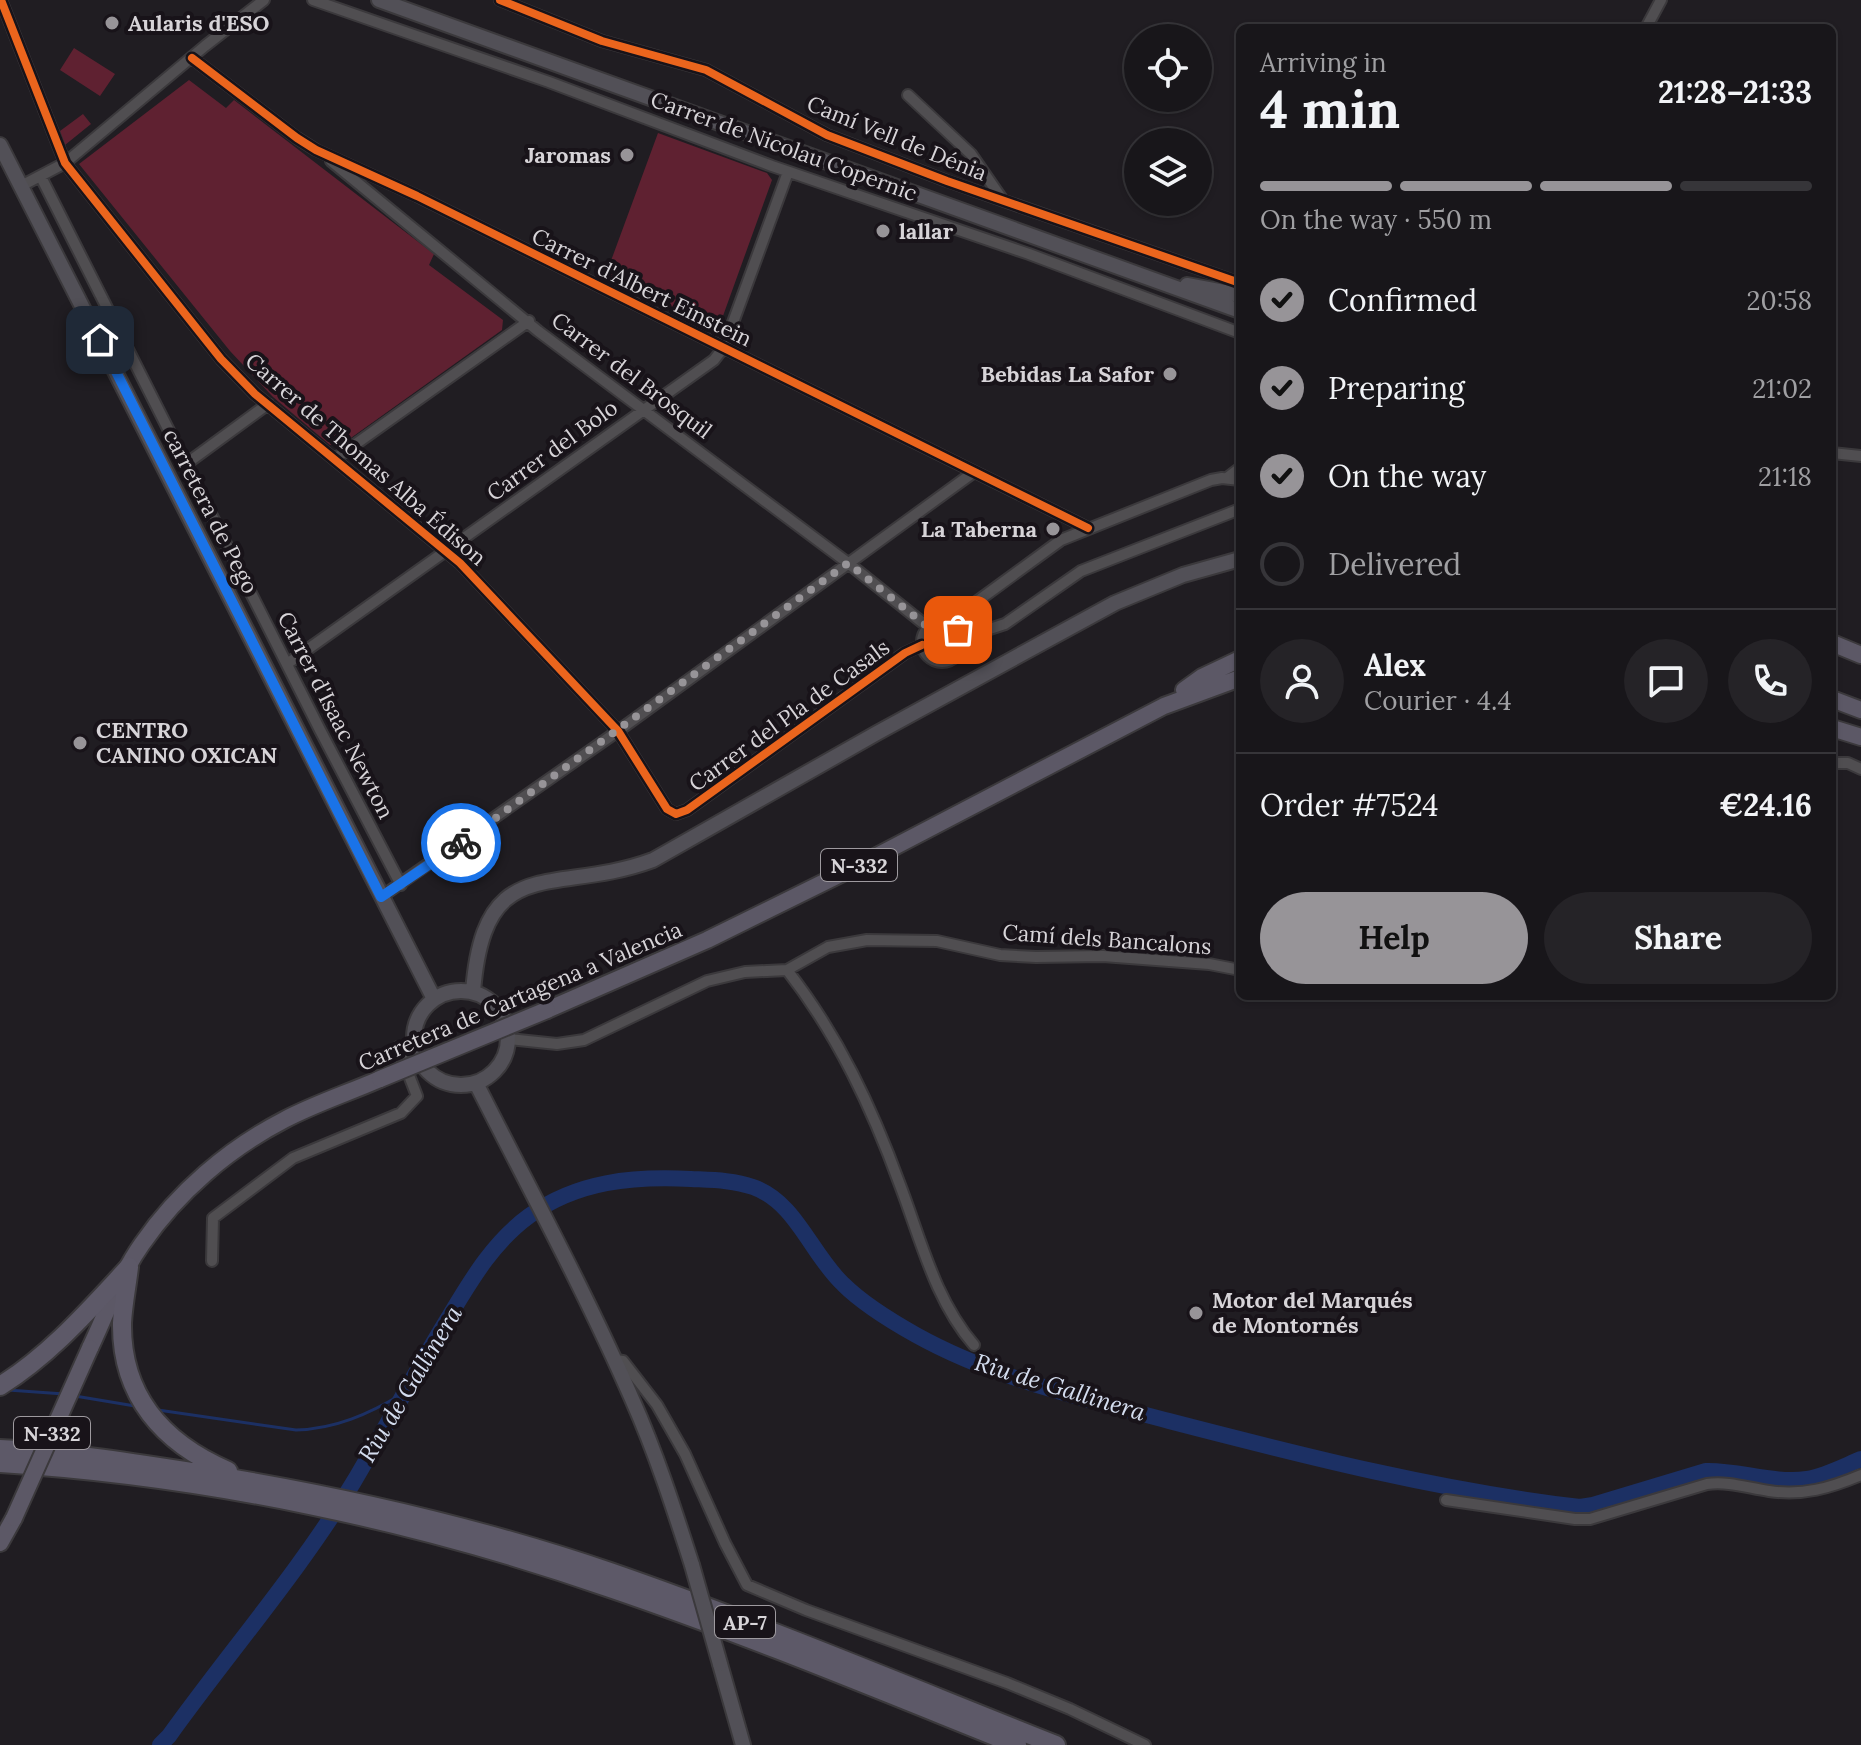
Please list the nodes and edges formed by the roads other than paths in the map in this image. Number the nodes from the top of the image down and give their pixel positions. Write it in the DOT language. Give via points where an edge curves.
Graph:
graph roads {
  1 [pos="1,0"];
  2 [pos="264,0"];
  3 [pos="313,0"];
  4 [pos="379,0"];
  5 [pos="500,0"];
  6 [pos="1661,0"];
  7 [pos="1648,24"];
  8 [pos="192,58"];
  9 [pos="908,95"];
  10 [pos="0,145"];
  11 [pos="316,150"];
  12 [pos="65,163"];
  13 [pos="788,172"];
  14 [pos="41,177"];
  15 [pos="21,186"];
  16 [pos="1002,199"];
  17 [pos="1159,282"];
  18 [pos="1236,282"];
  19 [pos="1236,294"];
  20 [pos="1236,310"];
  21 [pos="1236,317"];
  22 [pos="529,321"];
  23 [pos="1236,332"];
  24 [pos="724,347"];
  25 [pos="268,404"];
  26 [pos="643,409"];
  27 [pos="1836,453"];
  28 [pos="1861,456"];
  29 [pos="336,458"];
  30 [pos="186,464"];
  31 [pos="1236,471"];
  32 [pos="974,472"];
  33 [pos="1227,478"];
  34 [pos="1236,479"];
  35 [pos="1236,511"];
  36 [pos="1088,528"];
  37 [pos="445,552"];
  38 [pos="1236,560"];
  39 [pos="848,563"];
  40 [pos="953,625"];
  41 [pos="928,627"];
  42 [pos="962,638"];
  43 [pos="922,645"];
  44 [pos="1836,645"];
  45 [pos="1861,655"];
  46 [pos="1236,661"];
  47 [pos="287,664"];
  48 [pos="1236,679"];
  49 [pos="1836,701"];
  50 [pos="1164,706"];
  51 [pos="1861,710"];
  52 [pos="1836,729"];
  53 [pos="618,731"];
  54 [pos="1861,737"];
  55 [pos="1836,763"];
  56 [pos="1861,769"];
  57 [pos="676,814"];
  58 [pos="401,885"];
  59 [pos="381,897"];
  60 [pos="1236,969"];
  61 [pos="787,970"];
  62 [pos="473,992"];
  63 [pos="434,999"];
  64 [pos="509,1039"];
  65 [pos="398,1047"];
  66 [pos="476,1083"];
  67 [pos="212,1261"];
  68 [pos="129,1267"];
  69 [pos="974,1345"];
  70 [pos="615,1360"];
  71 [pos="0,1386"];
  72 [pos="1,1460"];
  73 [pos="1861,1475"];
  74 [pos="253,1481"];
  75 [pos="272,1492"];
  76 [pos="1446,1500"];
  77 [pos="424,1526"];
  78 [pos="0,1543"];
  79 [pos="743,1745"];
  80 [pos="1017,1745"];
  81 [pos="1056,1745"];
  82 [pos="1145,1745"];
  1 -- 12 [label="street, Carrer de Thomas Alba Édison"];
  2 -- 8 [label="street"];
  3 -- 13 [label="street, Carrer de Nicolau Copernic"];
  4 -- 17 [label="main road"];
  5 -- 16 [label="street, Camí Vell de Dénia" via="602,41 706,70 827,135"];
  6 -- 7 [label="street"];
  8 -- 11 [label="street, Carrer d'Albert Einstein"];
  8 -- 12 [label="street"];
  9 -- 16 [label="street" via="971,154"];
  10 -- 15 [label="main road, carretera de Pego"];
  11 -- 22 [label="street, Carrer del Brosquil"];
  11 -- 24 [label="street, Carrer d'Albert Einstein"];
  12 -- 14 [label="street"];
  12 -- 25 [label="street, Carrer de Thomas Alba Édison" via="221,359"];
  13 -- 23 [label="street, Carrer de Nicolau Copernic"];
  13 -- 24 [label="street, Carrer del Bolo"];
  14 -- 15 [label="street"];
  14 -- 30 [label="street, Carrer d'Isaac Newton"];
  15 -- 59 [label="main road, carretera de Pego"];
  16 -- 18 [label="street, Camí Vell de Dénia"];
  17 -- 19 [label="main road"];
  17 -- 20 [label="main road"];
  17 -- 21 [label="main road"];
  22 -- 26 [label="street, Carrer del Brosquil"];
  22 -- 29 [label="street"];
  24 -- 26 [label="street, Carrer del Bolo" via="714,360"];
  24 -- 32 [label="street, Carrer d'Albert Einstein"];
  25 -- 29 [label="street, Carrer de Thomas Alba Édison"];
  25 -- 30 [label="street"];
  26 -- 37 [label="street, Carrer del Bolo"];
  26 -- 39 [label="street, Carrer del Brosquil"];
  27 -- 28 [label="street"];
  29 -- 37 [label="street, Carrer de Thomas Alba Édison"];
  30 -- 47 [label="street, Carrer d'Isaac Newton"];
  31 -- 33 [label="street"];
  32 -- 36 [label="street, Carrer d'Albert Einstein"];
  32 -- 39 [label="street"];
  33 -- 34 [label="street"];
  33 -- 36 [label="street"];
  35 -- 42 [label="street" via="1081,571 1005,624"];
  36 -- 40 [label="street" via="1061,540 968,608"];
  37 -- 47 [label="street, Carrer del Bolo"];
  37 -- 53 [label="street, Carrer de Thomas Alba Édison"];
  38 -- 62 [label="main road" via="1115,603 653,860 514,892 483,931"];
  39 -- 41 [label="street, Carrer del Brosquil"];
  39 -- 53 [label="street"];
  40 -- 41 [label="street" via="941,621"];
  40 -- 42 [label="street"];
  41 -- 43 [label="street"];
  42 -- 43 [label="street" via="956,656 943,662 929,657"];
  43 -- 57 [label="street, Carrer del Pla de Casals"];
  44 -- 45 [label="highway"];
  46 -- 50 [label="highway" via="1202,677"];
  47 -- 58 [label="street, Carrer d'Isaac Newton"];
  48 -- 50 [label="highway, Carretera de Cartagena a Valencia / N-332"];
  49 -- 51 [label="highway"];
  50 -- 68 [label="highway, Carretera de Cartagena a Valencia / N-332, bridge" via="707,940 285,1119 222,1160 184,1194"];
  52 -- 54 [label="highway"];
  53 -- 57 [label="street, Carrer de Thomas Alba Édison" via="667,809"];
  53 -- 58 [label="street"];
  55 -- 56 [label="street"];
  58 -- 59 [label="street"];
  59 -- 63 [label="main road, carretera de Pego"];
  60 -- 61 [label="street, Camí dels Bancalons" via="1103,956 1000,955 937,941 867,940 828,947"];
  61 -- 64 [label="street" via="707,981 584,1040 557,1044"];
  61 -- 69 [label="street" via="829,1028 873,1113 936,1285 955,1323"];
  62 -- 63 [label="main road"];
  62 -- 64 [label="main road" via="495,1005"];
  63 -- 66 [label="main road" via="417,1020 414,1046 419,1059 437,1079"];
  64 -- 66 [label="main road" via="500,1065"];
  65 -- 67 [label="street" via="417,1096 401,1113 293,1158 236,1199 213,1218"];
  66 -- 70 [label="main road"];
  68 -- 71 [label="highway" via="78,1322"];
  68 -- 74 [label="highway" via="124,1352 132,1381 154,1421 198,1455"];
  68 -- 78 [label="highway, Carretera de Cartagena a Valencia / N-332, bridge"];
  70 -- 79 [label="main road, bridge" via="654,1452 692,1565"];
  70 -- 82 [label="street" via="623,1361 664,1417 747,1585 1007,1683"];
  72 -- 74 [label="highway, AP-7" via="79,1456"];
  72 -- 75 [label="highway, AP-7"];
  73 -- 76 [label="street" via="1803,1493 1707,1484 1590,1519"];
  74 -- 75 [label="highway, AP-7"];
  75 -- 77 [label="highway, AP-7"];
  77 -- 80 [label="highway, AP-7" via="730,1630"];
  77 -- 81 [label="highway, AP-7" via="607,1571"];
}
